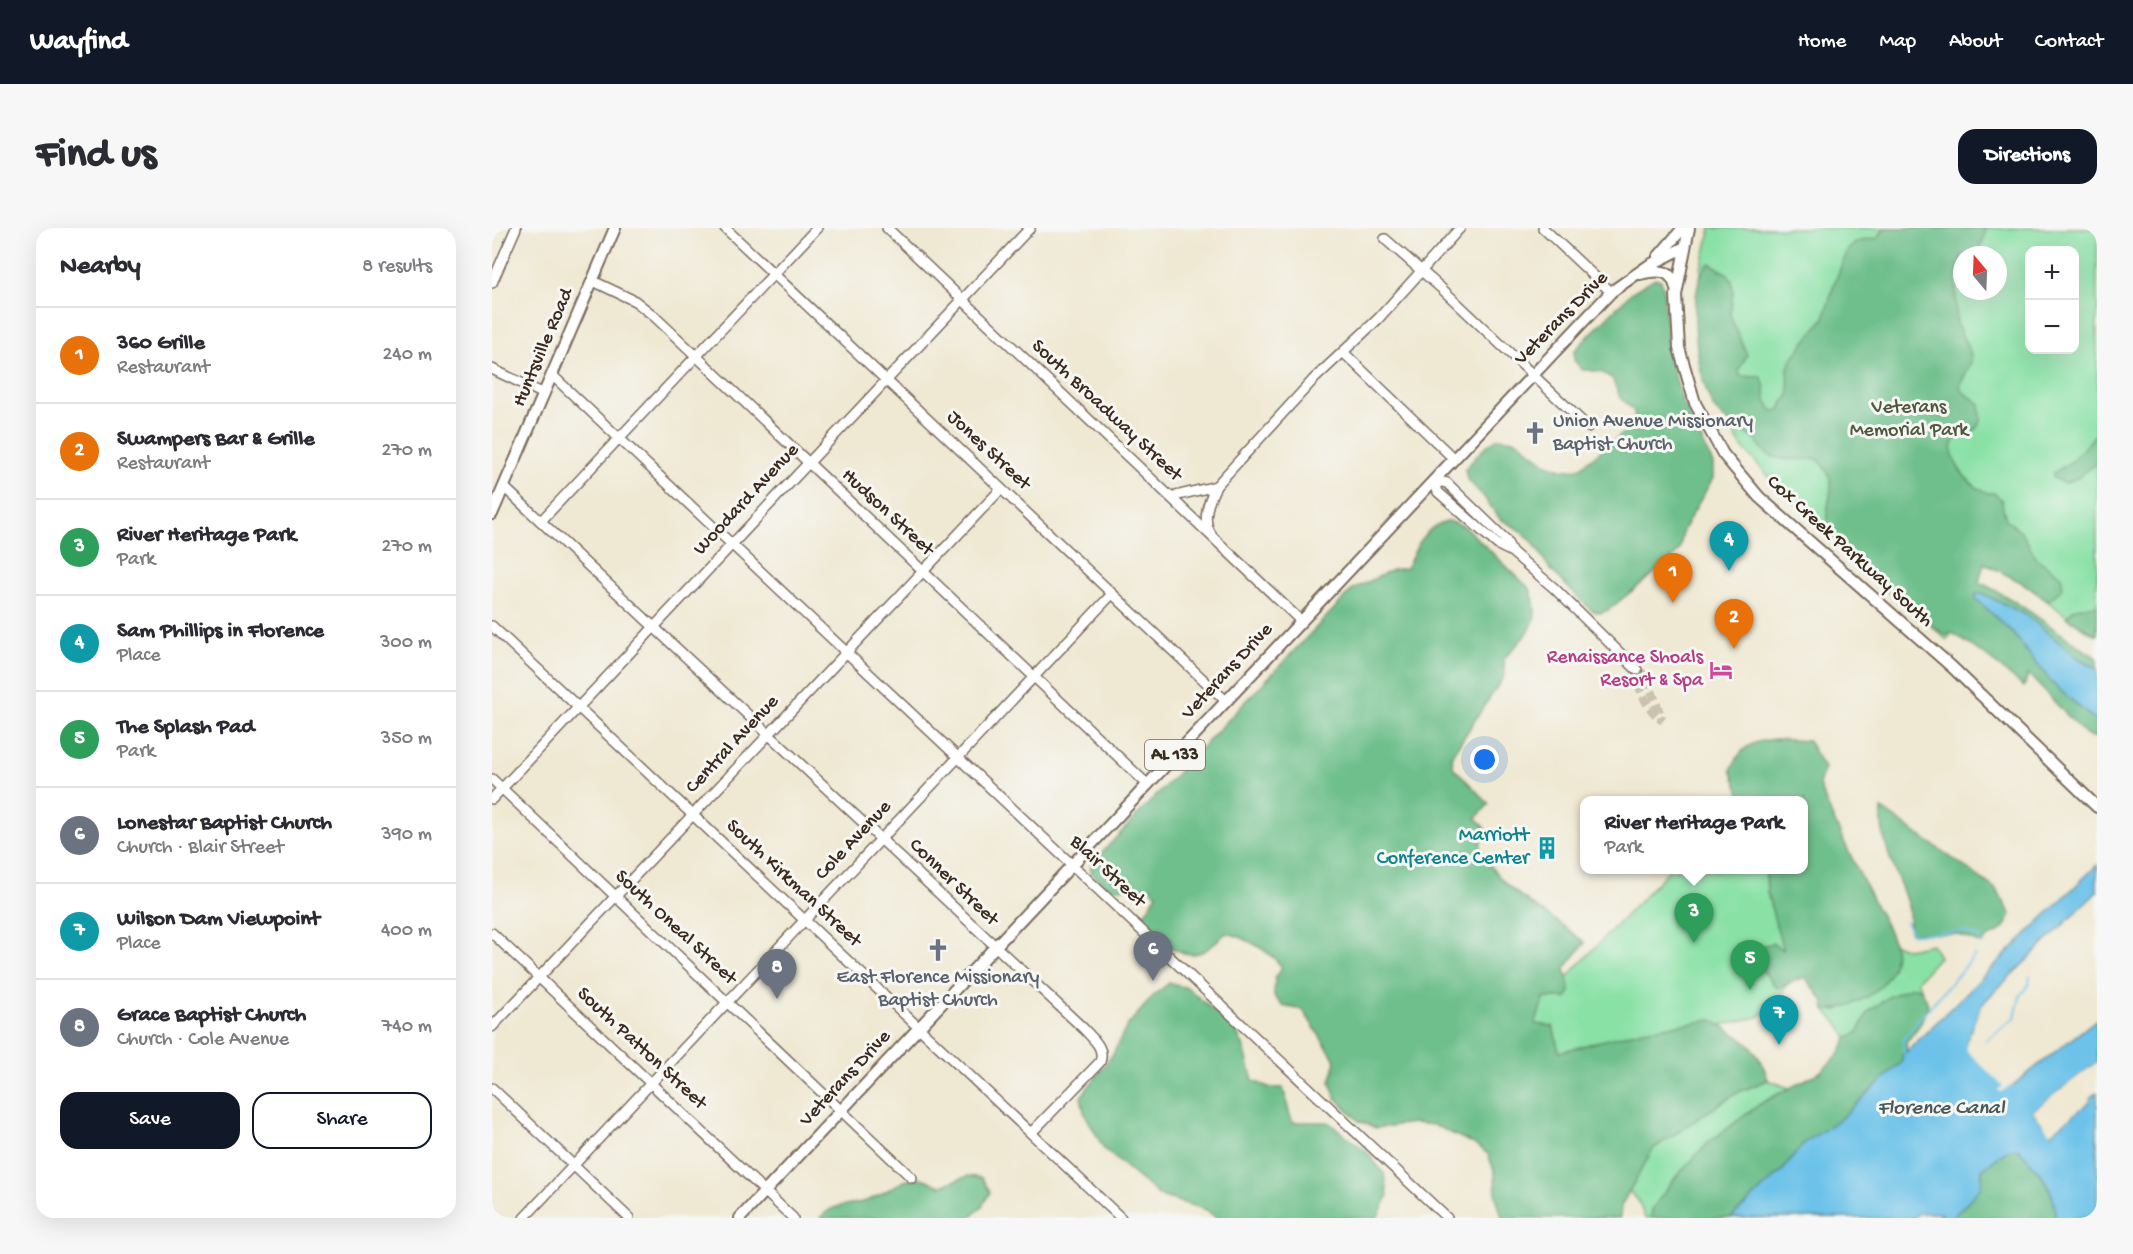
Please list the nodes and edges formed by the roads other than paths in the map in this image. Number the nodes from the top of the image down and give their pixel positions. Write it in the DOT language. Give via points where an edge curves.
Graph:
graph roads {
  1 [pos="516,228"];
  2 [pos="615,228"];
  3 [pos="724,228"];
  4 [pos="817,228"];
  5 [pos="887,228"];
  6 [pos="1030,228"];
  7 [pos="1460,228"];
  8 [pos="1543,228"];
  9 [pos="1683,228"];
  10 [pos="1689,228"];
  11 [pos="1385,239"];
  12 [pos="1683,248"];
  13 [pos="1648,266"];
  14 [pos="1422,270"];
  15 [pos="774,274"];
  16 [pos="1631,276"];
  17 [pos="593,281"];
  18 [pos="492,283"];
  19 [pos="1611,292"];
  20 [pos="1676,295"];
  21 [pos="962,300"];
  22 [pos="1343,352"];
  23 [pos="696,356"];
  24 [pos="492,369"];
  25 [pos="1532,374"];
  26 [pos="552,375"];
  27 [pos="885,379"];
  28 [pos="544,394"];
  29 [pos="1588,427"];
  30 [pos="619,438"];
  31 [pos="1454,458"];
  32 [pos="808,462"];
  33 [pos="1434,480"];
  34 [pos="1216,486"];
  35 [pos="504,487"];
  36 [pos="1001,489"];
  37 [pos="1171,497"];
  38 [pos="492,514"];
  39 [pos="541,521"];
  40 [pos="1214,538"];
  41 [pos="731,542"];
  42 [pos="923,571"];
  43 [pos="1112,594"];
  44 [pos="1301,621"];
  45 [pos="492,626"];
  46 [pos="653,626"];
  47 [pos="848,651"];
  48 [pos="1637,669"];
  49 [pos="1034,676"];
  50 [pos="1226,701"];
  51 [pos="578,707"];
  52 [pos="768,735"];
  53 [pos="959,756"];
  54 [pos="492,779"];
  55 [pos="1148,784"];
  56 [pos="502,788"];
  57 [pos="492,799"];
  58 [pos="2097,807"];
  59 [pos="692,815"];
  60 [pos="880,840"];
  61 [pos="1072,864"];
  62 [pos="615,896"];
  63 [pos="804,920"];
  64 [pos="492,933"];
  65 [pos="994,947"];
  66 [pos="539,977"];
  67 [pos="727,1002"];
  68 [pos="492,1027"];
  69 [pos="919,1028"];
  70 [pos="651,1084"];
  71 [pos="492,1088"];
  72 [pos="841,1110"];
  73 [pos="1031,1133"];
  74 [pos="574,1165"];
  75 [pos="912,1178"];
  76 [pos="765,1192"];
  77 [pos="524,1218"];
  78 [pos="629,1218"];
  79 [pos="740,1218"];
  80 [pos="793,1218"];
  81 [pos="1121,1218"];
  82 [pos="1447,1218"];
  1 -- 18 [label="street"];
  2 -- 17 [label="main road, Huntsville Road"];
  3 -- 15 [label="street, Jones Street"];
  4 -- 15 [label="street"];
  5 -- 21 [label="street, South Broadway Street"];
  6 -- 21 [label="street, Woodard Avenue"];
  7 -- 14 [label="street"];
  8 -- 19 [label="street"];
  9 -- 13 [label="main road"];
  10 -- 12 [label="main road, Cox Creek Parkway South"];
  11 -- 14 [label="street"];
  12 -- 13 [label="main road, Veterans Drive / AL 133"];
  12 -- 20 [label="main road, Cox Creek Parkway South"];
  13 -- 16 [label="main road, Veterans Drive / AL 133"];
  14 -- 22 [label="street"];
  14 -- 25 [label="street"];
  15 -- 23 [label="street"];
  15 -- 27 [label="street, Jones Street"];
  16 -- 19 [label="main road, Veterans Drive / AL 133"];
  16 -- 20 [label="main road" via="1664,271 1673,279"];
  17 -- 23 [label="street, Hudson Street" via="634,301"];
  17 -- 26 [label="main road, Huntsville Road"];
  19 -- 25 [label="main road, Veterans Drive / AL 133"];
  20 -- 58 [label="main road, Cox Creek Parkway South" via="1679,342 1689,389 1711,435 1738,475 1952,667"];
  21 -- 27 [label="street, Woodard Avenue"];
  21 -- 37 [label="street, South Broadway Street"];
  22 -- 31 [label="street"];
  22 -- 34 [label="street"];
  23 -- 30 [label="street"];
  23 -- 32 [label="street, Hudson Street"];
  24 -- 28 [label="street"];
  25 -- 29 [label="street"];
  25 -- 31 [label="main road, Veterans Drive / AL 133"];
  26 -- 28 [label="main road, Huntsville Road"];
  26 -- 30 [label="street, Blair Street"];
  27 -- 32 [label="street, Woodard Avenue"];
  27 -- 36 [label="street, Jones Street"];
  28 -- 35 [label="main road, Huntsville Road"];
  30 -- 39 [label="street"];
  30 -- 41 [label="street, Blair Street"];
  31 -- 33 [label="main road, Veterans Drive / AL 133"];
  32 -- 41 [label="street, Woodard Avenue"];
  32 -- 42 [label="street, Hudson Street"];
  33 -- 44 [label="main road, Veterans Drive / AL 133"];
  33 -- 48 [label="street" via="1438,492 1554,588"];
  34 -- 37 [label="street"];
  34 -- 40 [label="street" via="1207,513 1208,529"];
  35 -- 38 [label="main road, Huntsville Road"];
  35 -- 39 [label="street, Conner Street"];
  36 -- 42 [label="street, Central Avenue"];
  36 -- 43 [label="street, Jones Street"];
  37 -- 40 [label="street, South Broadway Street"];
  39 -- 46 [label="street, Conner Street"];
  40 -- 44 [label="street, South Broadway Street"];
  41 -- 46 [label="street, Woodard Avenue"];
  41 -- 47 [label="street, Blair Street"];
  42 -- 47 [label="street, Central Avenue"];
  42 -- 49 [label="street, Hudson Street"];
  43 -- 49 [label="street, Cole Avenue"];
  43 -- 50 [label="street, Jones Street"];
  44 -- 50 [label="main road, Veterans Drive / AL 133"];
  45 -- 51 [label="street, South Kirkman Street"];
  46 -- 51 [label="street, Woodard Avenue"];
  46 -- 52 [label="street, Conner Street"];
  47 -- 52 [label="street, Central Avenue"];
  47 -- 53 [label="street, Blair Street"];
  49 -- 53 [label="street, Cole Avenue"];
  49 -- 55 [label="street, Hudson Street"];
  50 -- 55 [label="main road, Veterans Drive / AL 133"];
  51 -- 56 [label="street, Woodard Avenue"];
  51 -- 59 [label="street, South Kirkman Street"];
  52 -- 59 [label="street, Central Avenue"];
  52 -- 60 [label="street, Conner Street"];
  53 -- 60 [label="street, Cole Avenue"];
  53 -- 61 [label="street, Blair Street"];
  54 -- 56 [label="street, South Oneal Street"];
  55 -- 61 [label="main road, Veterans Drive / AL 133"];
  56 -- 57 [label="street, Woodard Avenue"];
  56 -- 62 [label="street, South Oneal Street"];
  59 -- 62 [label="street, Central Avenue"];
  59 -- 63 [label="street, South Kirkman Street"];
  60 -- 63 [label="street, Cole Avenue"];
  60 -- 65 [label="street, Conner Street"];
  61 -- 65 [label="main road, Veterans Drive / AL 133"];
  61 -- 82 [label="street, Blair Street"];
  62 -- 66 [label="street, Central Avenue"];
  62 -- 67 [label="street, South Oneal Street"];
  63 -- 67 [label="street, Cole Avenue"];
  63 -- 69 [label="street, South Kirkman Street"];
  64 -- 66 [label="street, South Patton Street"];
  65 -- 69 [label="main road, Veterans Drive / AL 133"];
  65 -- 73 [label="street, Conner Street" via="1084,1029 1103,1055"];
  66 -- 68 [label="street, Central Avenue"];
  66 -- 70 [label="street, South Patton Street"];
  67 -- 70 [label="street, Cole Avenue"];
  67 -- 72 [label="street, South Oneal Street"];
  69 -- 72 [label="main road, Veterans Drive / AL 133"];
  69 -- 73 [label="street, South Kirkman Street"];
  70 -- 74 [label="street, Cole Avenue"];
  70 -- 76 [label="street, South Patton Street"];
  71 -- 74 [label="street"];
  72 -- 75 [label="street, South Oneal Street"];
  72 -- 76 [label="main road, Veterans Drive / AL 133"];
  73 -- 81 [label="street, South Kirkman Street"];
  74 -- 77 [label="street, Cole Avenue"];
  74 -- 78 [label="street"];
  76 -- 79 [label="main road, Veterans Drive / AL 133"];
  76 -- 80 [label="street, South Patton Street"];
}
